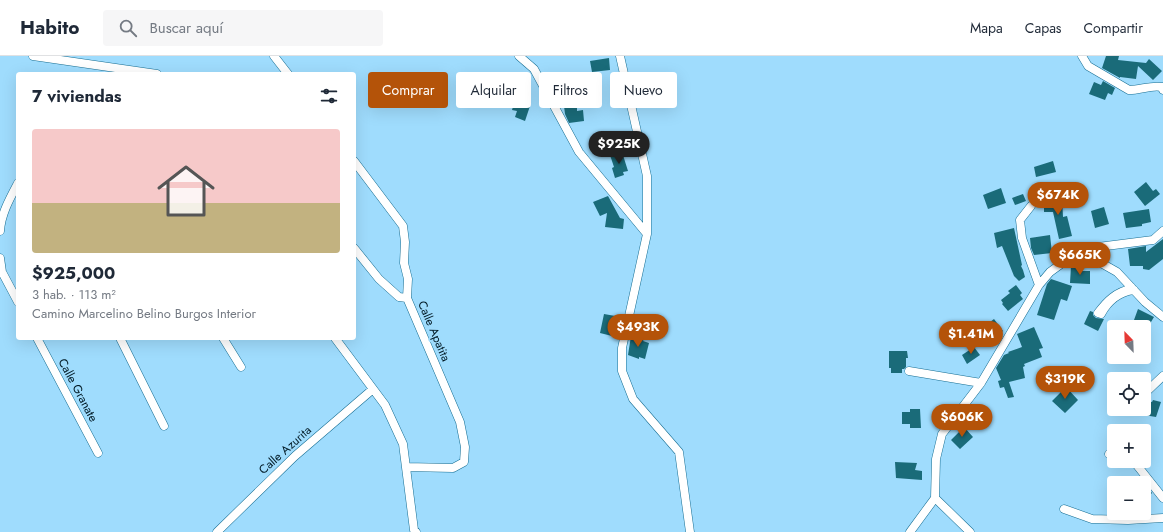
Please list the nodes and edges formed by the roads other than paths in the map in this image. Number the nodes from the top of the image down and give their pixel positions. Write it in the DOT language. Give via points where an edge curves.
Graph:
graph roads {
  1 [pos="33,56"];
  2 [pos="274,56"];
  3 [pos="519,56"];
  4 [pos="620,56"];
  5 [pos="1082,56"];
  6 [pos="143,72"];
  7 [pos="286,72"];
  8 [pos="1163,90"];
  9 [pos="356,164"];
  10 [pos="16,186"];
  11 [pos="1031,206"];
  12 [pos="0,231"];
  13 [pos="1163,231"];
  14 [pos="647,234"];
  15 [pos="356,250"];
  16 [pos="0,258"];
  17 [pos="1094,259"];
  18 [pos="1039,285"];
  19 [pos="16,298"];
  20 [pos="407,298"];
  21 [pos="1163,317"];
  22 [pos="38,340"];
  23 [pos="121,340"];
  24 [pos="223,340"];
  25 [pos="336,340"];
  26 [pos="241,367"];
  27 [pos="909,371"];
  28 [pos="1163,376"];
  29 [pos="981,383"];
  30 [pos="1151,387"];
  31 [pos="373,389"];
  32 [pos="164,426"];
  33 [pos="98,453"];
  34 [pos="406,467"];
  35 [pos="1139,468"];
  36 [pos="935,498"];
  37 [pos="1163,498"];
  38 [pos="1064,509"];
  39 [pos="1163,518"];
  40 [pos="217,532"];
  41 [pos="416,532"];
  42 [pos="690,532"];
  43 [pos="910,532"];
  44 [pos="970,532"];
  1 -- 6 [label="street"];
  2 -- 7 [label="street"];
  3 -- 14 [label="street" via="534,69 579,152"];
  4 -- 14 [label="street" via="647,176"];
  5 -- 8 [label="street" via="1088,66 1129,90 1154,85 1162,87"];
  9 -- 20 [label="street, Calle Apatita" via="403,226 404,263 408,279"];
  10 -- 12 [label="street" via="1,220"];
  11 -- 18 [label="street" via="1020,220 1022,238"];
  13 -- 17 [label="street" via="1153,240 1098,247"];
  14 -- 42 [label="street" via="622,348 622,371 633,399 679,452"];
  15 -- 20 [label="street" via="379,279 399,297"];
  16 -- 19 [label="street" via="2,272"];
  17 -- 18 [label="street" via="1076,258 1061,264"];
  17 -- 21 [label="street" via="1117,272"];
  18 -- 29 [label="street"];
  20 -- 34 [label="street, Calle Apatita" via="460,422 465,447 464,462 453,468"];
  22 -- 33 [label="street, Calle Granate"];
  23 -- 32 [label="street"];
  24 -- 26 [label="street"];
  25 -- 31 [label="street"];
  27 -- 29 [label="street"];
  28 -- 30 [label="street"];
  29 -- 36 [label="street" via="942,434 936,459"];
  31 -- 34 [label="street" via="385,406 403,444"];
  31 -- 40 [label="street, Calle Azurita" via="295,456"];
  34 -- 41 [label="street"];
  35 -- 37 [label="street"];
  36 -- 43 [label="street"];
  36 -- 44 [label="street"];
  38 -- 39 [label="street" via="1092,519"];
}
